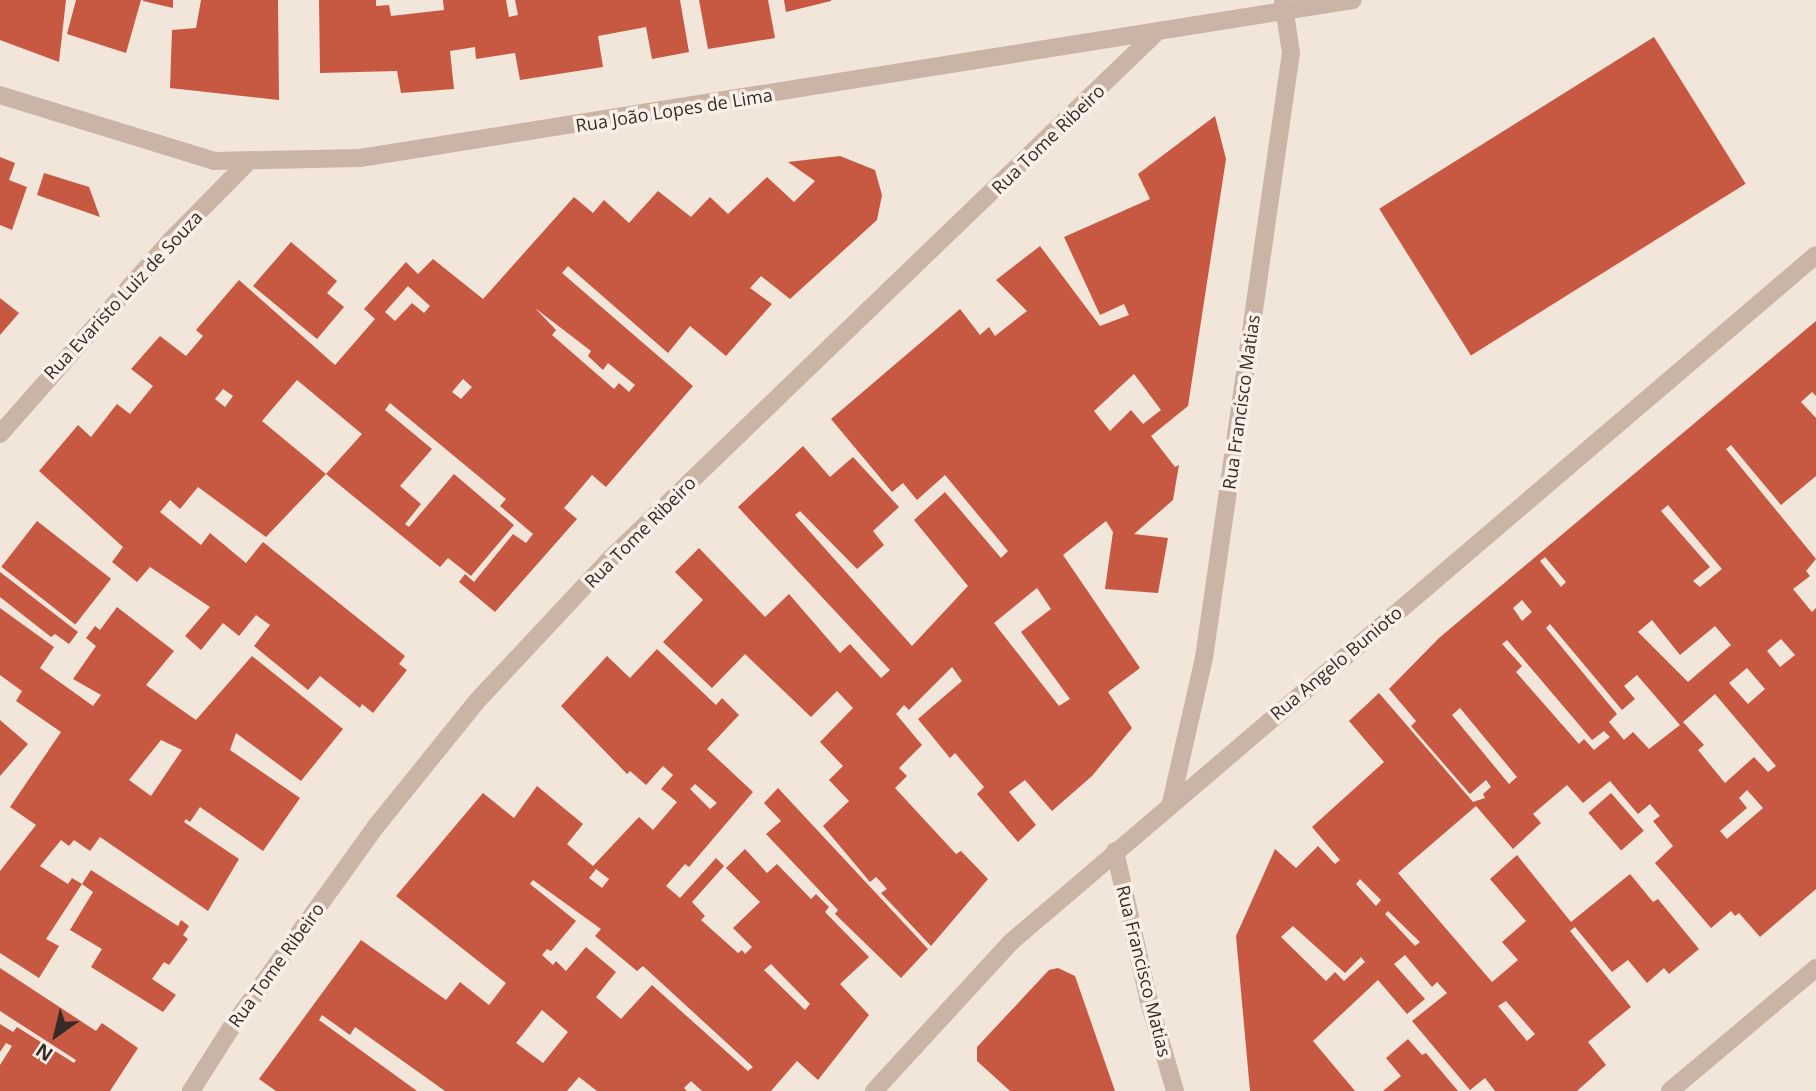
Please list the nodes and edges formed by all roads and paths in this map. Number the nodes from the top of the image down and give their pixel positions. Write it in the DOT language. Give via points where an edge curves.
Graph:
graph roads {
  1 [pos="1353,0"];
  2 [pos="1284,5"];
  3 [pos="1157,32"];
  4 [pos="0,95"];
  5 [pos="250,160"];
  6 [pos="1816,255"];
  7 [pos="0,434"];
  8 [pos="1171,803"];
  9 [pos="1115,851"];
  10 [pos="1816,968"];
  11 [pos="191,1091"];
  12 [pos="874,1091"];
  13 [pos="1175,1091"];
  14 [pos="1670,1091"];
  1 -- 2 [label="street, Rua João Lopes de Lima"];
  2 -- 3 [label="street, Rua João Lopes de Lima"];
  2 -- 8 [label="street, Rua Francisco Matias" via="1291,52 1210,617"];
  3 -- 5 [label="street, Rua João Lopes de Lima" via="360,158"];
  3 -- 11 [label="street, Rua Tome Ribeiro" via="611,558 477,701 377,825"];
  4 -- 5 [label="street, Rua João Lopes de Lima" via="214,161"];
  5 -- 7 [label="street, Rua Evaristo Luiz de Souza" via="163,250"];
  6 -- 8 [label="street, Rua Angelo Bunioto"];
  8 -- 9 [label="street, Rua Angelo Bunioto"];
  9 -- 12 [label="street, Rua Angelo Bunioto" via="1011,942"];
  9 -- 13 [label="street, Rua Francisco Matias" via="1148,998"];
  10 -- 14 [label="street"];
}
